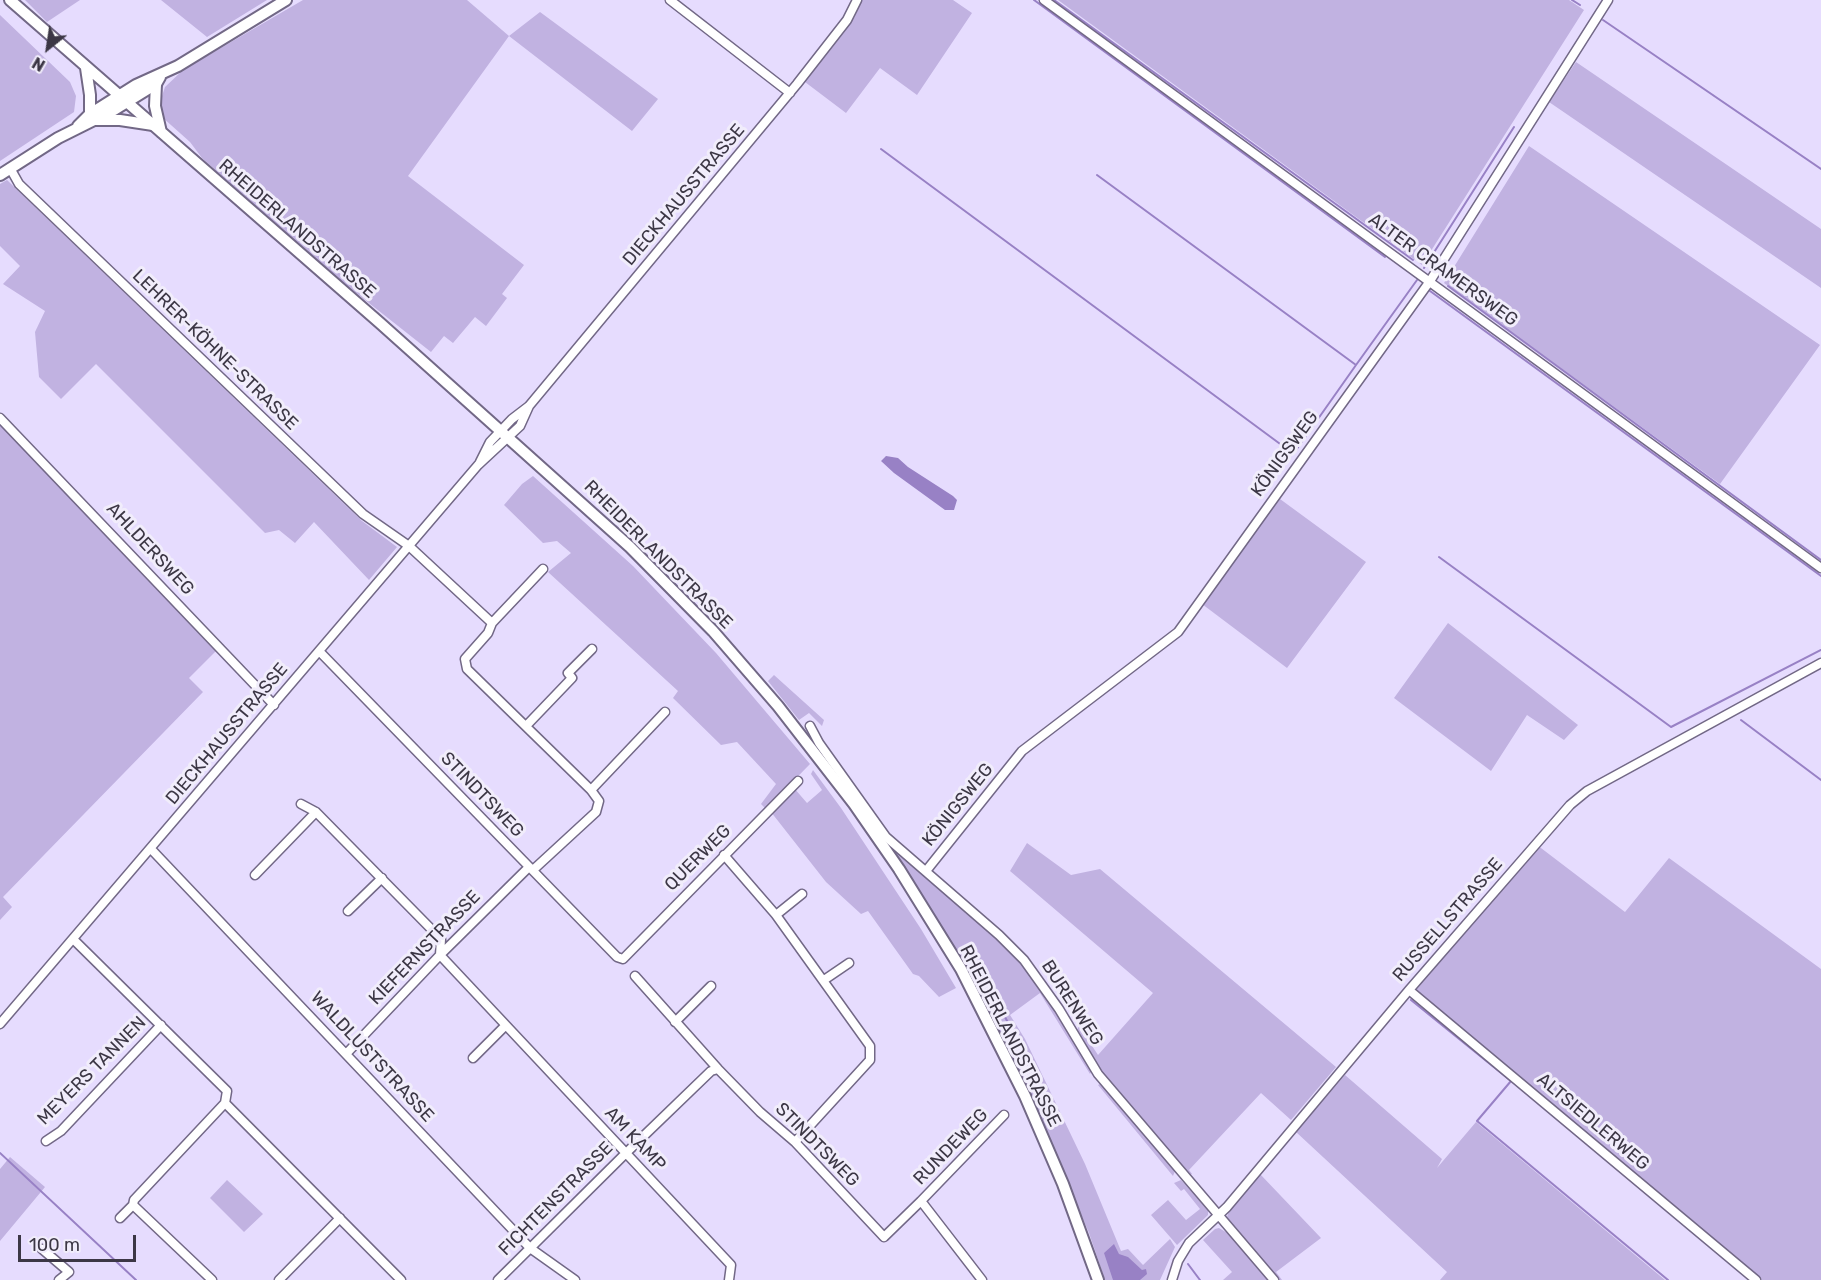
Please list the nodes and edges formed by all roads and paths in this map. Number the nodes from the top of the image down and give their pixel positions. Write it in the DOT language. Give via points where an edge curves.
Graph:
graph roads {
  1 [pos="10,0"];
  2 [pos="286,0"];
  3 [pos="670,0"];
  4 [pos="857,0"];
  5 [pos="1044,0"];
  6 [pos="1608,0"];
  7 [pos="86,68"];
  8 [pos="159,79"];
  9 [pos="790,93"];
  10 [pos="123,99"];
  11 [pos="93,117"];
  12 [pos="157,129"];
  13 [pos="10,168"];
  14 [pos="0,175"];
  15 [pos="1430,280"];
  16 [pos="0,418"];
  17 [pos="505,434"];
  18 [pos="409,546"];
  19 [pos="1821,568"];
  20 [pos="543,569"];
  21 [pos="492,624"];
  22 [pos="592,649"];
  23 [pos="319,651"];
  24 [pos="1821,663"];
  25 [pos="274,705"];
  26 [pos="665,712"];
  27 [pos="526,726"];
  28 [pos="810,726"];
  29 [pos="798,781"];
  30 [pos="591,790"];
  31 [pos="301,804"];
  32 [pos="316,812"];
  33 [pos="151,849"];
  34 [pos="724,855"];
  35 [pos="531,868"];
  36 [pos="926,871"];
  37 [pos="255,875"];
  38 [pos="382,878"];
  39 [pos="802,894"];
  40 [pos="348,911"];
  41 [pos="776,915"];
  42 [pos="73,939"];
  43 [pos="440,955"];
  44 [pos="622,959"];
  45 [pos="849,963"];
  46 [pos="634,976"];
  47 [pos="824,980"];
  48 [pos="711,986"];
  49 [pos="1409,990"];
  50 [pos="675,1022"];
  51 [pos="0,1024"];
  52 [pos="161,1025"];
  53 [pos="505,1026"];
  54 [pos="346,1054"];
  55 [pos="473,1058"];
  56 [pos="717,1069"];
  57 [pos="225,1103"];
  58 [pos="1004,1115"];
  59 [pos="46,1141"];
  60 [pos="795,1142"];
  61 [pos="626,1153"];
  62 [pos="921,1201"];
  63 [pos="133,1205"];
  64 [pos="1218,1215"];
  65 [pos="120,1218"];
  66 [pos="340,1218"];
  67 [pos="887,1236"];
  68 [pos="530,1248"];
  69 [pos="42,1249"];
  70 [pos="59,1280"];
  71 [pos="212,1280"];
  72 [pos="279,1280"];
  73 [pos="401,1280"];
  74 [pos="498,1280"];
  75 [pos="575,1280"];
  76 [pos="729,1280"];
  77 [pos="982,1280"];
  78 [pos="1098,1280"];
  79 [pos="1172,1280"];
  80 [pos="1274,1280"];
  81 [pos="1756,1280"];
  1 -- 7 [label="main road, RHEIDERLANDSTRASSE"];
  2 -- 8 [label="main road"];
  3 -- 9 [label="street"];
  4 -- 9 [label="street, DIECKHAUSSTRASSE" via="847,20"];
  5 -- 15 [label="street, ALTER CRAMERSWEG"];
  6 -- 15 [label="street, KÖNIGSWEG"];
  7 -- 10 [label="main road, RHEIDERLANDSTRASSE"];
  7 -- 11 [label="main road"];
  8 -- 10 [label="main road" via="136,85"];
  8 -- 12 [label="main road"];
  9 -- 17 [label="street, DIECKHAUSSTRASSE" via="530,406 520,426"];
  10 -- 11 [label="main road"];
  10 -- 12 [label="main road, RHEIDERLANDSTRASSE"];
  11 -- 12 [label="main road"];
  11 -- 13 [label="main road"];
  12 -- 17 [label="main road, RHEIDERLANDSTRASSE"];
  13 -- 14 [label="main road"];
  13 -- 18 [label="street, LEHRER-KÖHNE-STRASSE" via="27,192 363,514"];
  15 -- 19 [label="street, ALTER CRAMERSWEG"];
  15 -- 36 [label="street, KÖNIGSWEG" via="1178,632 1022,751"];
  16 -- 25 [label="street, AHLDERSWEG"];
  17 -- 18 [label="street, DIECKHAUSSTRASSE"];
  17 -- 78 [label="main road, RHEIDERLANDSTRASSE" via="630,547 713,631 855,804 961,969 987,1018 1063,1184"];
  18 -- 21 [label="street, LEHRER-KÖHNE-STRASSE"];
  18 -- 23 [label="street, DIECKHAUSSTRASSE"];
  20 -- 21 [label="street"];
  21 -- 27 [label="street" via="465,659 466,669"];
  22 -- 27 [label="street" via="568,673 572,678"];
  23 -- 25 [label="street, DIECKHAUSSTRASSE"];
  23 -- 35 [label="street, STINDTSWEG"];
  24 -- 49 [label="street, RUSSELLSTRASSE" via="1587,791 1554,822"];
  25 -- 33 [label="street, DIECKHAUSSTRASSE"];
  26 -- 30 [label="street"];
  27 -- 30 [label="street"];
  28 -- 36 [label="street, BURENWEG" via="886,837"];
  29 -- 34 [label="street, QUERWEG"];
  30 -- 35 [label="street, KIEFERNSTRASSE" via="599,801 596,812"];
  31 -- 32 [label="street, AM KAMP"];
  32 -- 37 [label="street"];
  32 -- 38 [label="street, AM KAMP"];
  33 -- 42 [label="street, DIECKHAUSSTRASSE"];
  33 -- 54 [label="street, WALDLUSTSTRASSE"];
  34 -- 41 [label="street"];
  34 -- 44 [label="street, QUERWEG"];
  35 -- 43 [label="street, KIEFERNSTRASSE"];
  35 -- 44 [label="street, STINDTSWEG"];
  36 -- 64 [label="street, BURENWEG" via="1024,960 1098,1074"];
  38 -- 40 [label="street"];
  38 -- 43 [label="street, AM KAMP" via="441,939"];
  39 -- 41 [label="street"];
  41 -- 47 [label="street"];
  42 -- 51 [label="street, DIECKHAUSSTRASSE"];
  42 -- 52 [label="street, MEYERS TANNEN"];
  43 -- 53 [label="street, AM KAMP"];
  43 -- 54 [label="street, KIEFERNSTRASSE"];
  45 -- 47 [label="street"];
  46 -- 50 [label="street, STINDTSWEG"];
  47 -- 60 [label="street" via="870,1046 870,1060"];
  48 -- 50 [label="street"];
  49 -- 64 [label="street, RUSSELLSTRASSE"];
  49 -- 81 [label="street, ALTSIEDLERWEG"];
  50 -- 56 [label="street, STINDTSWEG"];
  52 -- 57 [label="street, MEYERS TANNEN" via="227,1091"];
  52 -- 59 [label="street, MEYERS TANNEN" via="61,1131"];
  53 -- 55 [label="street"];
  53 -- 61 [label="street, AM KAMP"];
  54 -- 68 [label="street, WALDLUSTSTRASSE"];
  56 -- 60 [label="street, STINDTSWEG"];
  56 -- 61 [label="street, FICHTENSTRASSE"];
  57 -- 63 [label="street"];
  57 -- 66 [label="street, MEYERS TANNEN"];
  58 -- 62 [label="street, RUNDEWEG"];
  60 -- 67 [label="street, STINDTSWEG"];
  61 -- 68 [label="street, FICHTENSTRASSE"];
  61 -- 76 [label="street, AM KAMP" via="731,1265"];
  62 -- 67 [label="street, RUNDEWEG"];
  62 -- 77 [label="street, RUNDEWEG"];
  63 -- 65 [label="street"];
  63 -- 71 [label="street"];
  64 -- 79 [label="street, RUSSELLSTRASSE" via="1182,1252"];
  64 -- 80 [label="street, BURENWEG"];
  66 -- 72 [label="street"];
  66 -- 73 [label="street, MEYERS TANNEN"];
  68 -- 74 [label="street, FICHTENSTRASSE"];
  68 -- 75 [label="street, WALDLUSTSTRASSE"];
  69 -- 70 [label="street" via="69,1272"];
}
